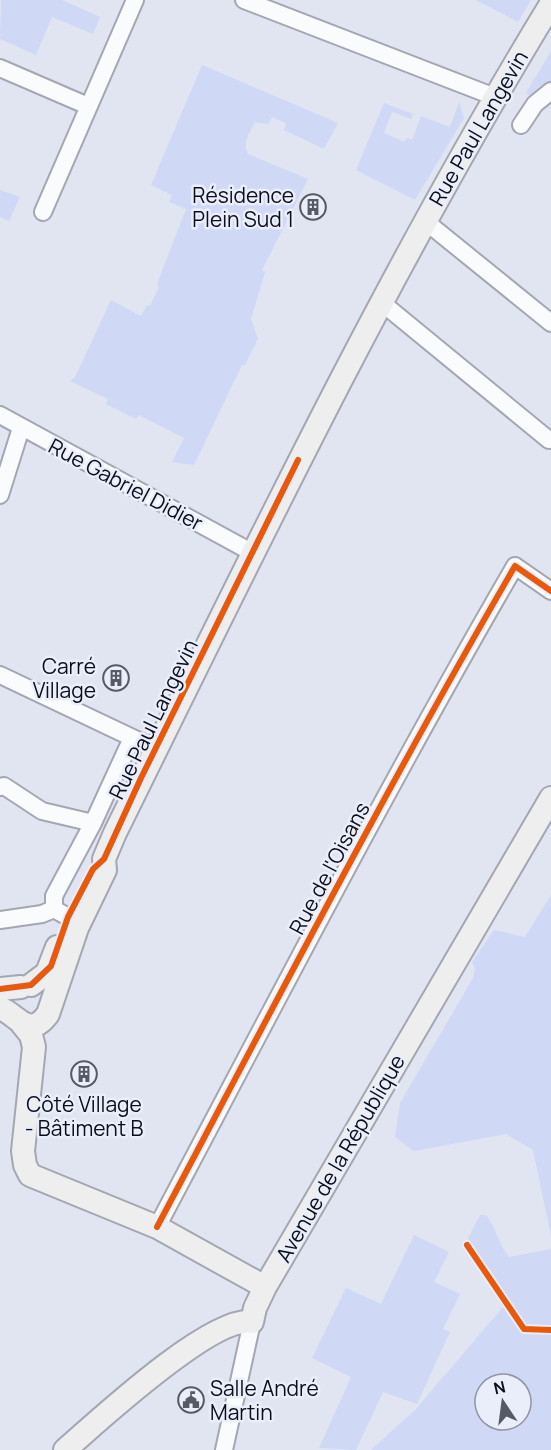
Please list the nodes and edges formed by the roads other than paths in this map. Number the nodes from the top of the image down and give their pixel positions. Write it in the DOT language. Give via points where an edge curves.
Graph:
graph roads {
  1 [pos="135,0"];
  2 [pos="244,0"];
  3 [pos="551,4"];
  4 [pos="0,68"];
  5 [pos="551,91"];
  6 [pos="495,97"];
  7 [pos="88,106"];
  8 [pos="521,125"];
  9 [pos="43,212"];
  10 [pos="425,221"];
  11 [pos="381,302"];
  12 [pos="551,323"];
  13 [pos="0,415"];
  14 [pos="21,428"];
  15 [pos="549,440"];
  16 [pos="0,495"];
  17 [pos="253,553"];
  18 [pos="551,591"];
  19 [pos="0,675"];
  20 [pos="132,738"];
  21 [pos="156,748"];
  22 [pos="0,787"];
  23 [pos="551,798"];
  24 [pos="93,823"];
  25 [pos="66,918"];
  26 [pos="0,920"];
  27 [pos="17,987"];
  28 [pos="49,1011"];
  29 [pos="12,1017"];
  30 [pos="33,1066"];
  31 [pos="157,1227"];
  32 [pos="265,1287"];
  33 [pos="252,1322"];
  34 [pos="65,1450"];
  35 [pos="224,1450"];
  1 -- 7 [label="street"];
  2 -- 6 [label="street"];
  3 -- 6 [label="street, Rue Paul Langevin"];
  4 -- 7 [label="street"];
  5 -- 8 [label="street" via="535,104"];
  6 -- 10 [label="street, Rue Paul Langevin"];
  7 -- 9 [label="street"];
  10 -- 11 [label="street, Rue Paul Langevin"];
  10 -- 12 [label="street, Rue Paul Langevin"];
  11 -- 15 [label="street"];
  11 -- 17 [label="street, Rue Paul Langevin"];
  13 -- 14 [label="street, Rue Gabriel Didier"];
  14 -- 16 [label="street"];
  14 -- 17 [label="street, Rue Gabriel Didier"];
  17 -- 21 [label="street, Rue Paul Langevin"];
  18 -- 31 [label="street, Rue de l'Oisans" via="515,566 225,1094"];
  19 -- 20 [label="street"];
  20 -- 21 [label="street"];
  20 -- 24 [label="street"];
  21 -- 25 [label="street, Rue Paul Langevin" via="104,859 93,869"];
  22 -- 24 [label="street" via="42,811"];
  23 -- 32 [label="street, Avenue de la République"];
  24 -- 25 [label="street" via="54,896"];
  25 -- 26 [label="street" via="42,914"];
  25 -- 27 [label="street, Rue Paul Langevin" via="51,966"];
  25 -- 28 [label="street, Rue Paul Langevin"];
  27 -- 28 [label="street" via="43,990"];
  27 -- 29 [label="street" via="11,998"];
  28 -- 29 [label="street" via="37,1024"];
  28 -- 30 [label="street, Rue Paul Langevin"];
  29 -- 30 [label="street" via="31,1035"];
  30 -- 31 [label="street" via="23,1151 30,1174"];
  31 -- 32 [label="street"];
  32 -- 33 [label="street, Avenue de la République"];
  33 -- 34 [label="street" via="238,1322 186,1350"];
  33 -- 35 [label="street"];
}
